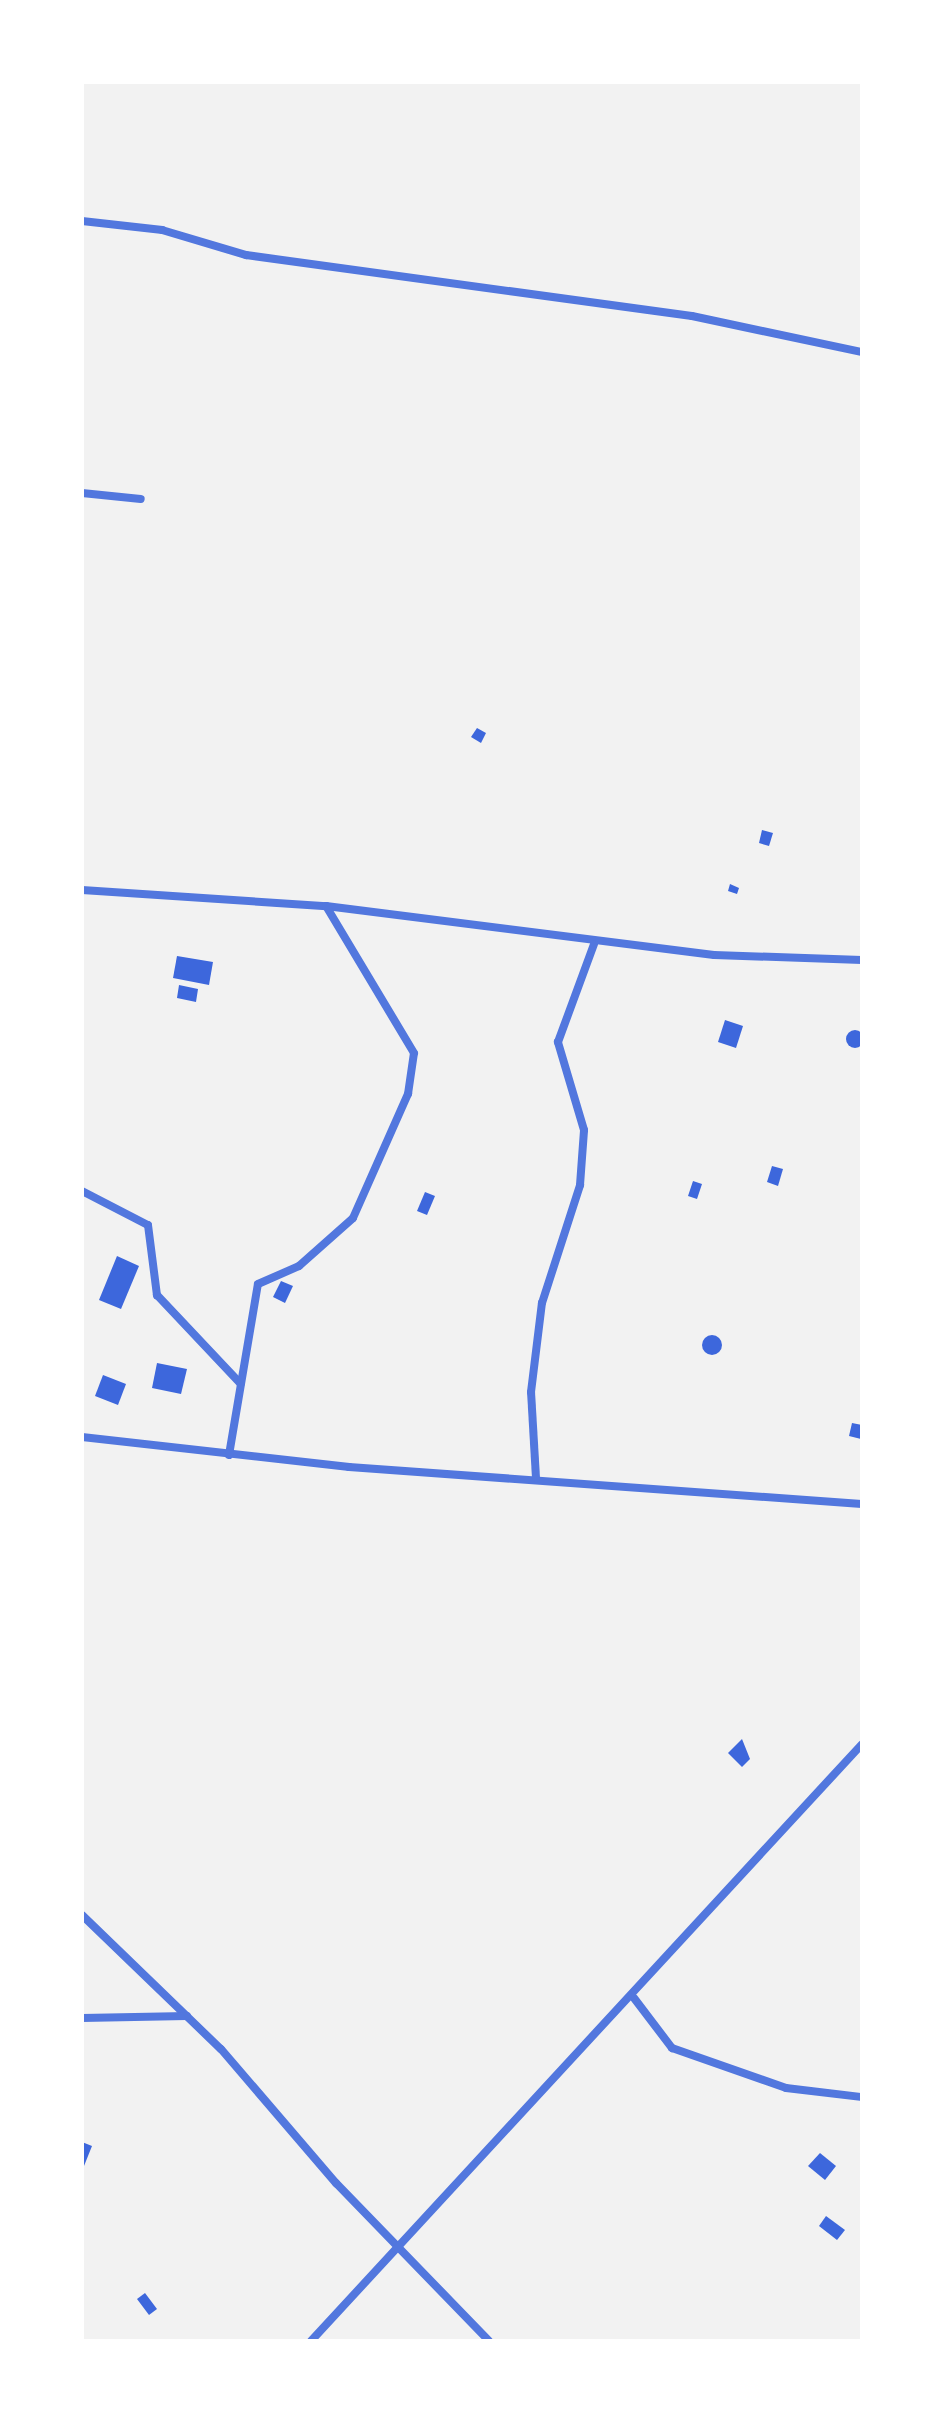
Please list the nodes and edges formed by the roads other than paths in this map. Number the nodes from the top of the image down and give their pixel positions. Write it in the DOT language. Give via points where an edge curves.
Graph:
graph roads {
  1 [pos="82,221"];
  2 [pos="862,352"];
  3 [pos="82,493"];
  4 [pos="141,499"];
  5 [pos="82,890"];
  6 [pos="326,906"];
  7 [pos="594,944"];
  8 [pos="862,960"];
  9 [pos="82,1191"];
  10 [pos="241,1384"];
  11 [pos="82,1437"];
  12 [pos="229,1455"];
  13 [pos="536,1478"];
  14 [pos="862,1504"];
  15 [pos="862,1744"];
  16 [pos="82,1915"];
  17 [pos="634,1998"];
  18 [pos="187,2016"];
  19 [pos="82,2018"];
  20 [pos="862,2097"];
  21 [pos="402,2244"];
  22 [pos="311,2341"];
  23 [pos="489,2341"];
  1 -- 2 [label="street" via="162,230 246,255 692,316"];
  3 -- 4 [label="street"];
  5 -- 6 [label="street"];
  6 -- 7 [label="street"];
  6 -- 10 [label="street" via="414,1053 408,1094 353,1218 299,1266 258,1284"];
  7 -- 8 [label="street"];
  7 -- 13 [label="street" via="558,1042 584,1130 580,1185 542,1303 531,1392"];
  9 -- 10 [label="street" via="148,1225 157,1295"];
  10 -- 12 [label="street"];
  11 -- 12 [label="street"];
  12 -- 13 [label="street"];
  13 -- 14 [label="street"];
  15 -- 17 [label="street"];
  16 -- 18 [label="street"];
  17 -- 20 [label="street" via="672,2048 786,2088"];
  17 -- 21 [label="street"];
  18 -- 19 [label="street"];
  18 -- 21 [label="street" via="336,2183"];
  21 -- 22 [label="street"];
  21 -- 23 [label="street"];
}
